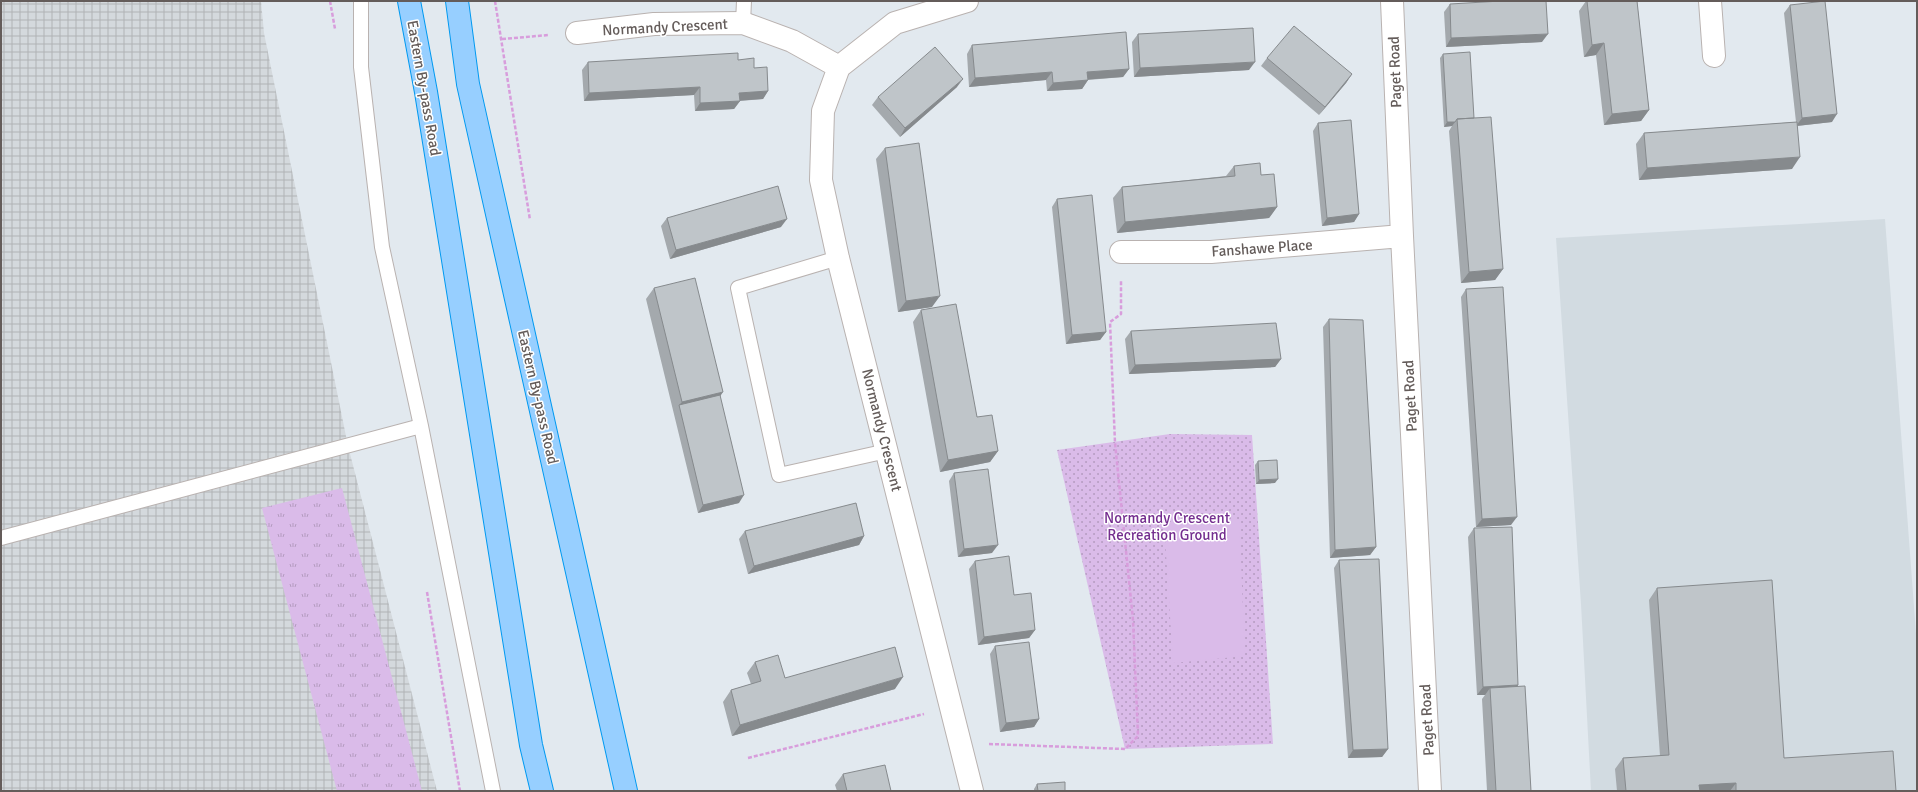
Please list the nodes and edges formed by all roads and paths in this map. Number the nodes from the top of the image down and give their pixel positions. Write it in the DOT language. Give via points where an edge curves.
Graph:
graph roads {
  1 [pos="361,1"];
  2 [pos="409,1"];
  3 [pos="457,1"];
  4 [pos="744,1"];
  5 [pos="967,1"];
  6 [pos="1392,1"];
  7 [pos="1710,1"];
  8 [pos="743,23"];
  9 [pos="577,33"];
  10 [pos="502,38"];
  11 [pos="1714,56"];
  12 [pos="839,68"];
  13 [pos="1402,236"];
  14 [pos="1121,252"];
  15 [pos="838,258"];
  16 [pos="421,426"];
  17 [pos="887,450"];
  18 [pos="1,538"];
  19 [pos="952,708"];
  20 [pos="960,743"];
  21 [pos="748,758"];
  22 [pos="493,791"];
  23 [pos="542,791"];
  24 [pos="626,791"];
  25 [pos="972,791"];
  26 [pos="1430,791"];
  1 -- 16 [label="lane" via="361,68 382,248"];
  2 -- 23 [label="highway, Eastern By-pass Road" via="426,92 531,745"];
  3 -- 24 [label="highway, Eastern By-pass Road" via="468,84"];
  4 -- 8 [label="lane"];
  5 -- 12 [label="street" via="895,23"];
  6 -- 13 [label="street, Paget Road"];
  7 -- 11 [label="street"];
  8 -- 9 [label="street, Normandy Crescent" via="654,24"];
  8 -- 12 [label="street, Normandy Crescent" via="792,41"];
  9 -- 10 [label="path"];
  12 -- 15 [label="street, Normandy Crescent" via="823,111 821,180"];
  13 -- 14 [label="street, Fanshawe Place" via="1211,252"];
  13 -- 26 [label="street, Paget Road"];
  14 -- 20 [label="path" via="1121,314 1110,322 1115,443 1133,620 1138,736 1125,749"];
  15 -- 17 [label="street, Normandy Crescent"];
  15 -- 17 [label="lane" via="738,288 779,475"];
  16 -- 18 [label="lane"];
  16 -- 22 [label="lane"];
  17 -- 19 [label="street, Normandy Crescent"];
  19 -- 20 [label="street, Normandy Crescent"];
  19 -- 21 [label="path"];
  20 -- 25 [label="street, Normandy Crescent"];
}
